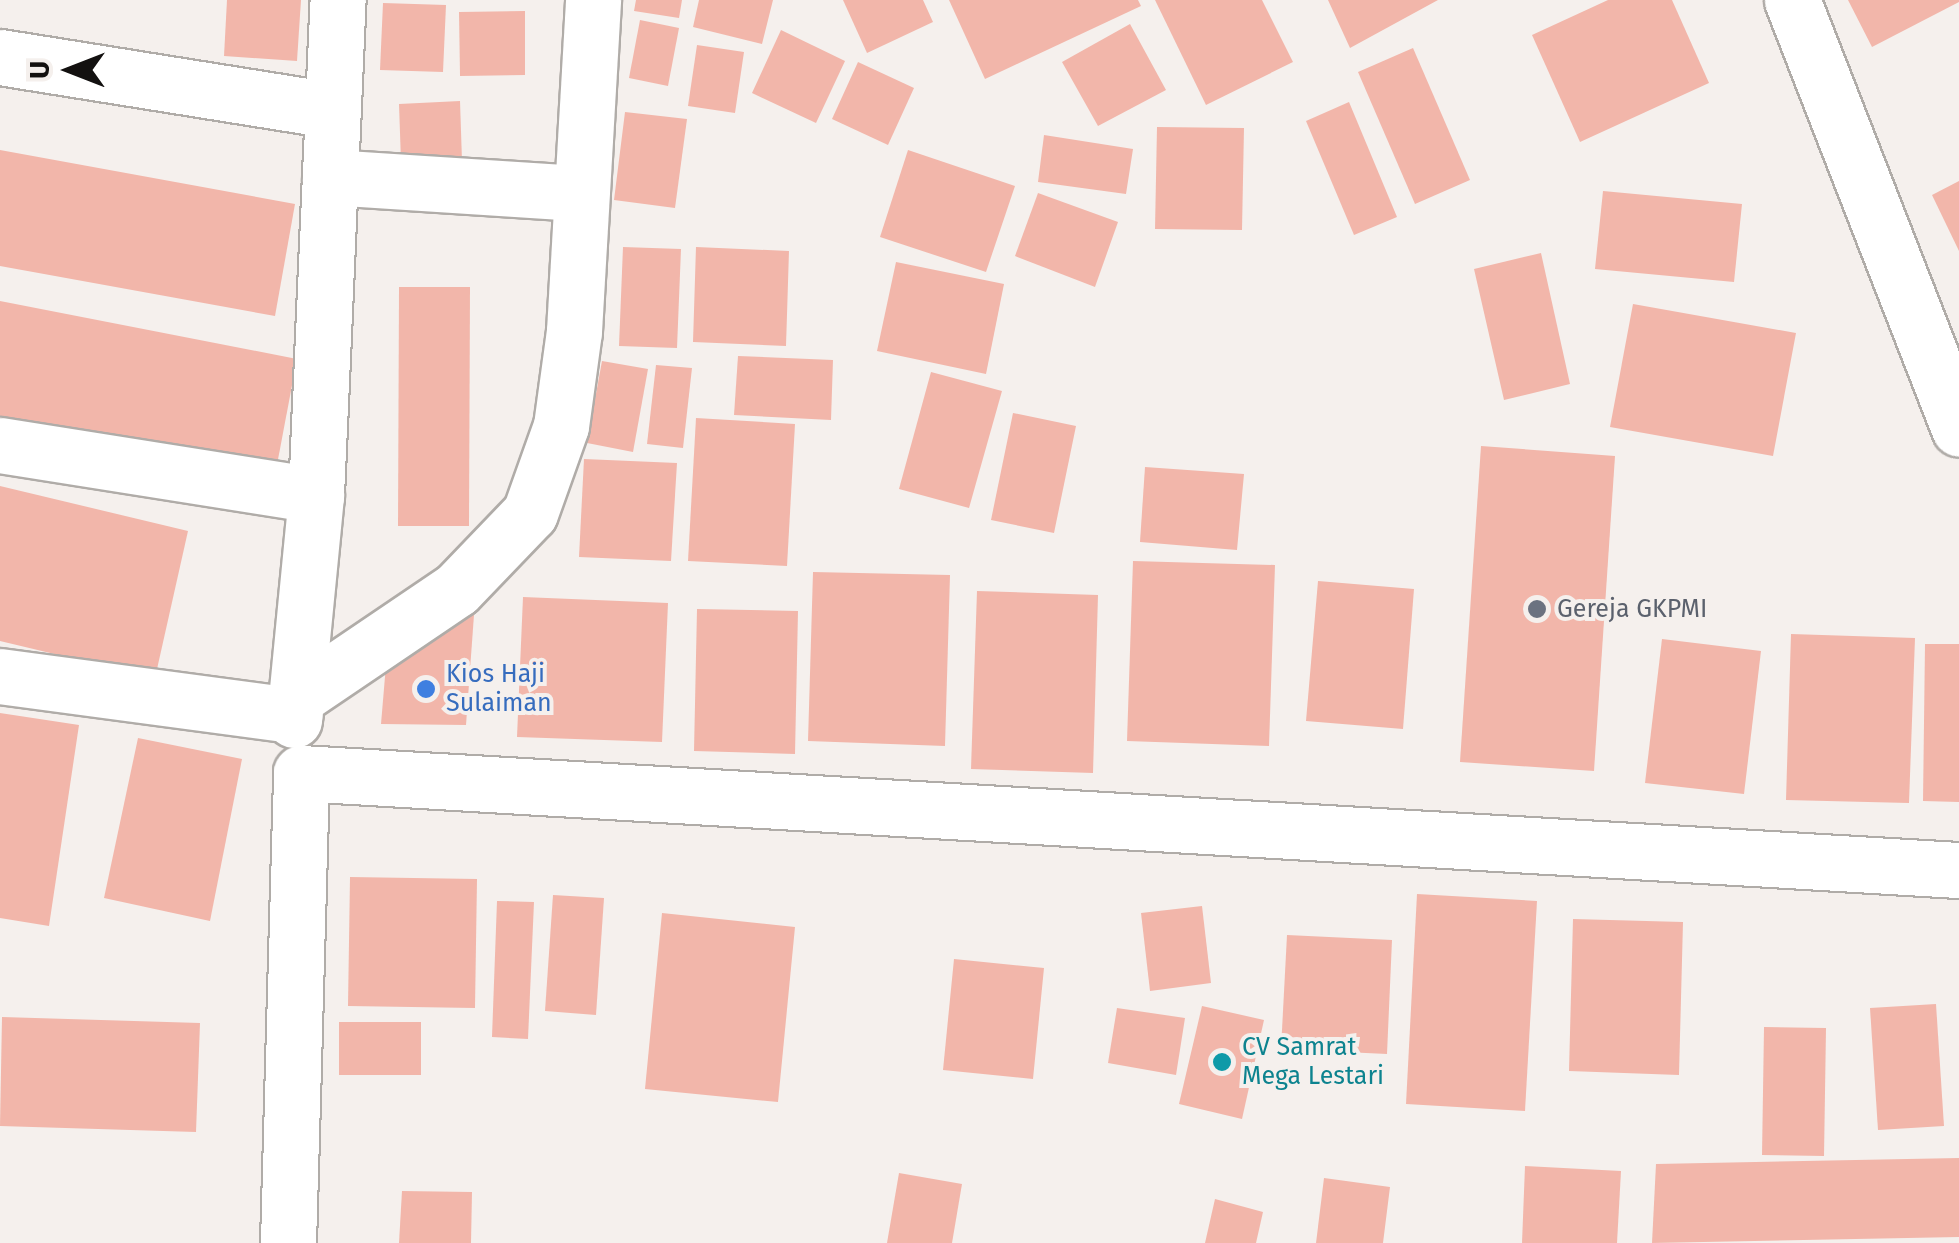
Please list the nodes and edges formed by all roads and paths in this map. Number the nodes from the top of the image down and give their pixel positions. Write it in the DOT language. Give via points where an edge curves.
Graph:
graph roads {
  1 [pos="338,0"];
  2 [pos="593,0"];
  3 [pos="1792,0"];
  4 [pos="0,58"];
  5 [pos="332,110"];
  6 [pos="330,177"];
  7 [pos="577,193"];
  8 [pos="1959,428"];
  9 [pos="0,445"];
  10 [pos="316,495"];
  11 [pos="0,676"];
  12 [pos="295,707"];
  13 [pos="300,773"];
  14 [pos="1959,870"];
  15 [pos="288,1243"];
  1 -- 5 [label="street"];
  2 -- 7 [label="street"];
  3 -- 8 [label="street"];
  4 -- 5 [label="street"];
  5 -- 6 [label="street"];
  6 -- 7 [label="street"];
  6 -- 10 [label="street"];
  7 -- 12 [label="street" via="574,331 561,426 530,513 457,588"];
  9 -- 10 [label="street"];
  10 -- 12 [label="street"];
  11 -- 12 [label="street"];
  12 -- 13 [label="street"];
  13 -- 14 [label="street"];
  13 -- 15 [label="street"];
}
